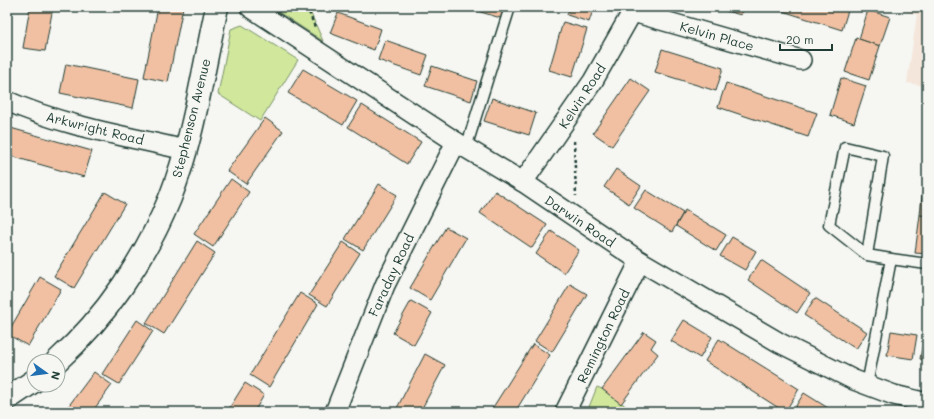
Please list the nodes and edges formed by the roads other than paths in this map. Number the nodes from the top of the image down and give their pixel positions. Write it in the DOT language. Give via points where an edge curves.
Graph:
graph roads {
  1 [pos="217,7"];
  2 [pos="250,7"];
  3 [pos="510,7"];
  4 [pos="634,10"];
  5 [pos="801,60"];
  6 [pos="7,101"];
  7 [pos="461,145"];
  8 [pos="186,150"];
  9 [pos="523,182"];
  10 [pos="867,255"];
  11 [pos="891,259"];
  12 [pos="640,261"];
  13 [pos="927,264"];
  14 [pos="65,353"];
  15 [pos="867,385"];
  16 [pos="26,386"];
  17 [pos="7,399"];
  18 [pos="927,403"];
  19 [pos="335,412"];
  20 [pos="565,412"];
  1 -- 8 [label="street, Stephenson Avenue"];
  2 -- 7 [label="street, Darwin Road"];
  3 -- 7 [label="lane"];
  4 -- 5 [label="street, Kelvin Place"];
  4 -- 9 [label="street, Kelvin Road" via="593,81"];
  6 -- 8 [label="street, Arkwright Road" via="29,111"];
  7 -- 9 [label="street, Darwin Road"];
  7 -- 19 [label="street, Faraday Road" via="385,285"];
  8 -- 14 [label="street, Stephenson Avenue" via="158,225 129,276 102,315"];
  9 -- 12 [label="street, Darwin Road"];
  10 -- 10 [label="lane" via="829,225 845,147 883,156"];
  10 -- 11 [label="lane"];
  11 -- 13 [label="lane"];
  11 -- 15 [label="lane"];
  12 -- 15 [label="street, Darwin Road" via="780,343"];
  12 -- 20 [label="street, Remington Road"];
  15 -- 18 [label="street, Darwin Road"];
  16 -- 17 [label="street"];
}
